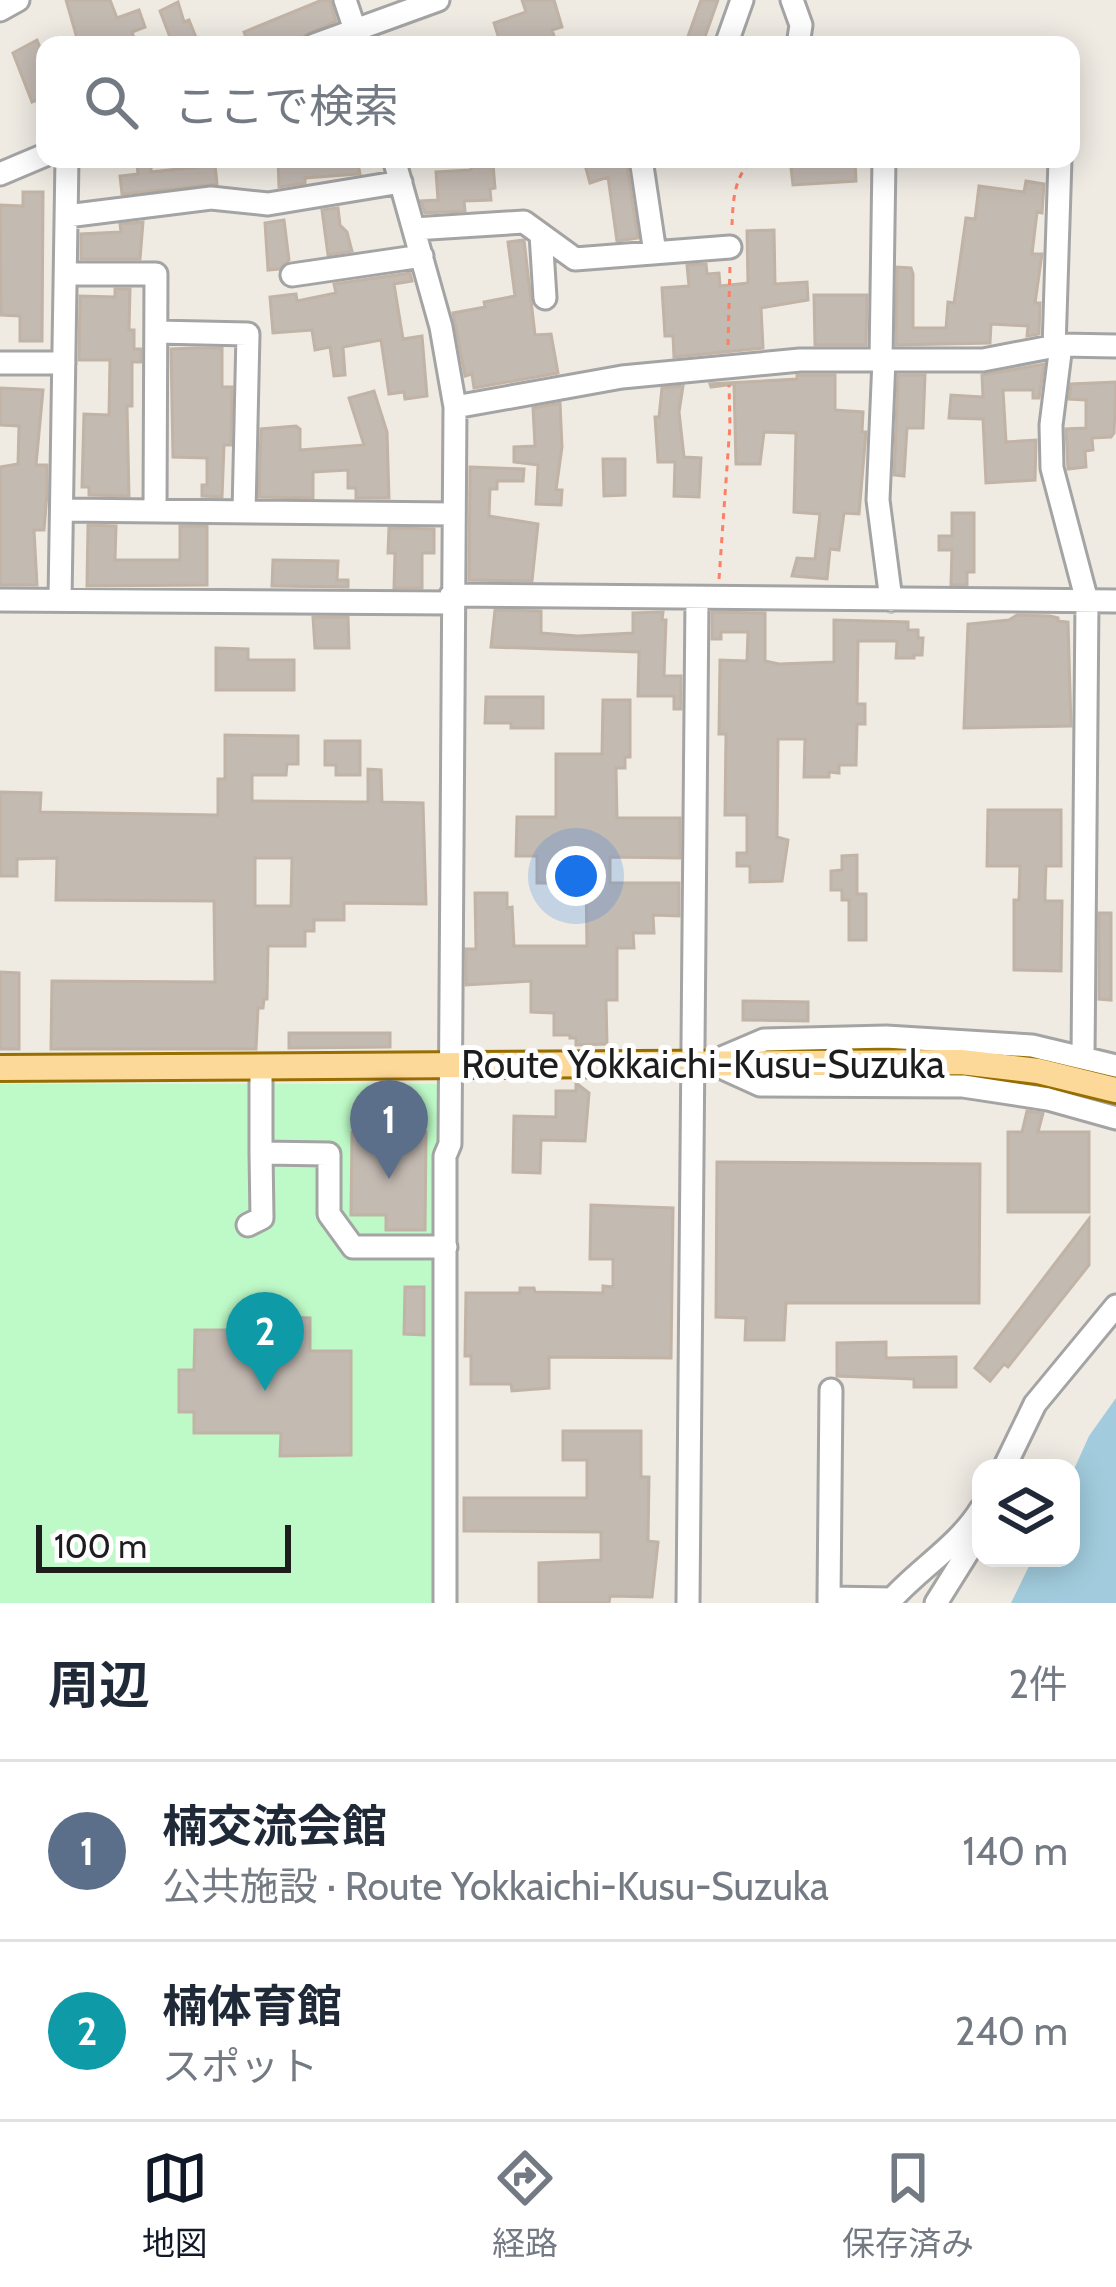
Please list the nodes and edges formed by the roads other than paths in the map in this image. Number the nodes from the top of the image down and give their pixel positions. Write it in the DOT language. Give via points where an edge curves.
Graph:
graph roads {
  1 [pos="18,0"];
  2 [pos="344,0"];
  3 [pos="438,0"];
  4 [pos="742,0"];
  5 [pos="792,0"];
  6 [pos="0,10"];
  7 [pos="358,36"];
  8 [pos="360,36"];
  9 [pos="729,36"];
  10 [pos="799,36"];
  11 [pos="36,159"];
  12 [pos="67,168"];
  13 [pos="396,168"];
  14 [pos="642,168"];
  15 [pos="884,168"];
  16 [pos="1060,168"];
  17 [pos="0,174"];
  18 [pos="400,182"];
  19 [pos="67,216"];
  20 [pos="414,229"];
  21 [pos="541,234"];
  22 [pos="730,247"];
  23 [pos="655,253"];
  24 [pos="422,256"];
  25 [pos="65,274"];
  26 [pos="292,275"];
  27 [pos="545,298"];
  28 [pos="157,332"];
  29 [pos="1116,346"];
  30 [pos="1058,347"];
  31 [pos="882,360"];
  32 [pos="0,363"];
  33 [pos="64,363"];
  34 [pos="455,407"];
  35 [pos="62,510"];
  36 [pos="155,510"];
  37 [pos="244,512"];
  38 [pos="453,514"];
  39 [pos="707,598"];
  40 [pos="452,599"];
  41 [pos="0,600"];
  42 [pos="60,600"];
  43 [pos="891,600"];
  44 [pos="1116,601"];
  45 [pos="1088,602"];
  46 [pos="1083,1057"];
  47 [pos="701,1063"];
  48 [pos="450,1065"];
  49 [pos="1116,1066"];
  50 [pos="261,1067"];
  51 [pos="0,1068"];
  52 [pos="1116,1090"];
  53 [pos="1116,1118"];
  54 [pos="261,1153"];
  55 [pos="248,1225"];
  56 [pos="446,1246"];
  57 [pos="1116,1306"];
  58 [pos="831,1390"];
  59 [pos="1008,1459"];
  60 [pos="972,1522"];
  61 [pos="972,1546"];
  62 [pos="829,1600"];
  63 [pos="445,1603"];
  64 [pos="688,1603"];
  65 [pos="936,1603"];
  1 -- 6 [label="street"];
  2 -- 7 [label="street"];
  3 -- 8 [label="street"];
  4 -- 9 [label="street"];
  5 -- 10 [label="street"];
  11 -- 17 [label="street"];
  12 -- 19 [label="street"];
  13 -- 18 [label="street"];
  14 -- 23 [label="street"];
  15 -- 31 [label="street"];
  16 -- 30 [label="street"];
  18 -- 19 [label="street" via="268,204 211,198"];
  18 -- 20 [label="street"];
  19 -- 25 [label="street"];
  20 -- 21 [label="street" via="524,222"];
  20 -- 24 [label="street"];
  21 -- 23 [label="street" via="575,259"];
  21 -- 27 [label="street"];
  22 -- 23 [label="street"];
  24 -- 26 [label="street"];
  24 -- 34 [label="street"];
  25 -- 28 [label="street" via="156,274"];
  25 -- 33 [label="street"];
  28 -- 36 [label="street"];
  28 -- 37 [label="street" via="248,334"];
  29 -- 30 [label="street"];
  30 -- 31 [label="street" via="983,360"];
  30 -- 45 [label="street" via="1052,468"];
  31 -- 34 [label="street" via="622,376"];
  31 -- 43 [label="street" via="878,500"];
  32 -- 33 [label="street"];
  33 -- 35 [label="street"];
  34 -- 38 [label="street"];
  35 -- 36 [label="street"];
  35 -- 42 [label="street"];
  36 -- 37 [label="street"];
  37 -- 38 [label="street"];
  38 -- 40 [label="street"];
  39 -- 40 [label="street"];
  39 -- 43 [label="street"];
  39 -- 47 [label="street"];
  40 -- 42 [label="street"];
  40 -- 48 [label="street"];
  41 -- 42 [label="street"];
  43 -- 45 [label="street"];
  44 -- 45 [label="street"];
  45 -- 46 [label="street"];
  46 -- 47 [label="street" via="886,1037 764,1040"];
  46 -- 49 [label="street"];
  47 -- 48 [label="main road, Route Yokkaichi-Kusu-Suzuka"];
  47 -- 52 [label="main road, Route Yokkaichi-Kusu-Suzuka" via="961,1062"];
  47 -- 53 [label="street" via="760,1084 963,1086"];
  47 -- 64 [label="street"];
  48 -- 50 [label="main road, Route Yokkaichi-Kusu-Suzuka"];
  48 -- 56 [label="street"];
  50 -- 51 [label="main road, Route Yokkaichi-Kusu-Suzuka"];
  50 -- 54 [label="street"];
  54 -- 55 [label="street" via="262,1218"];
  54 -- 56 [label="street" via="329,1154 329,1214 353,1247"];
  56 -- 63 [label="street"];
  57 -- 59 [label="street" via="1035,1404"];
  58 -- 62 [label="street"];
  60 -- 62 [label="street" via="892,1599"];
  61 -- 65 [label="street"];
}
